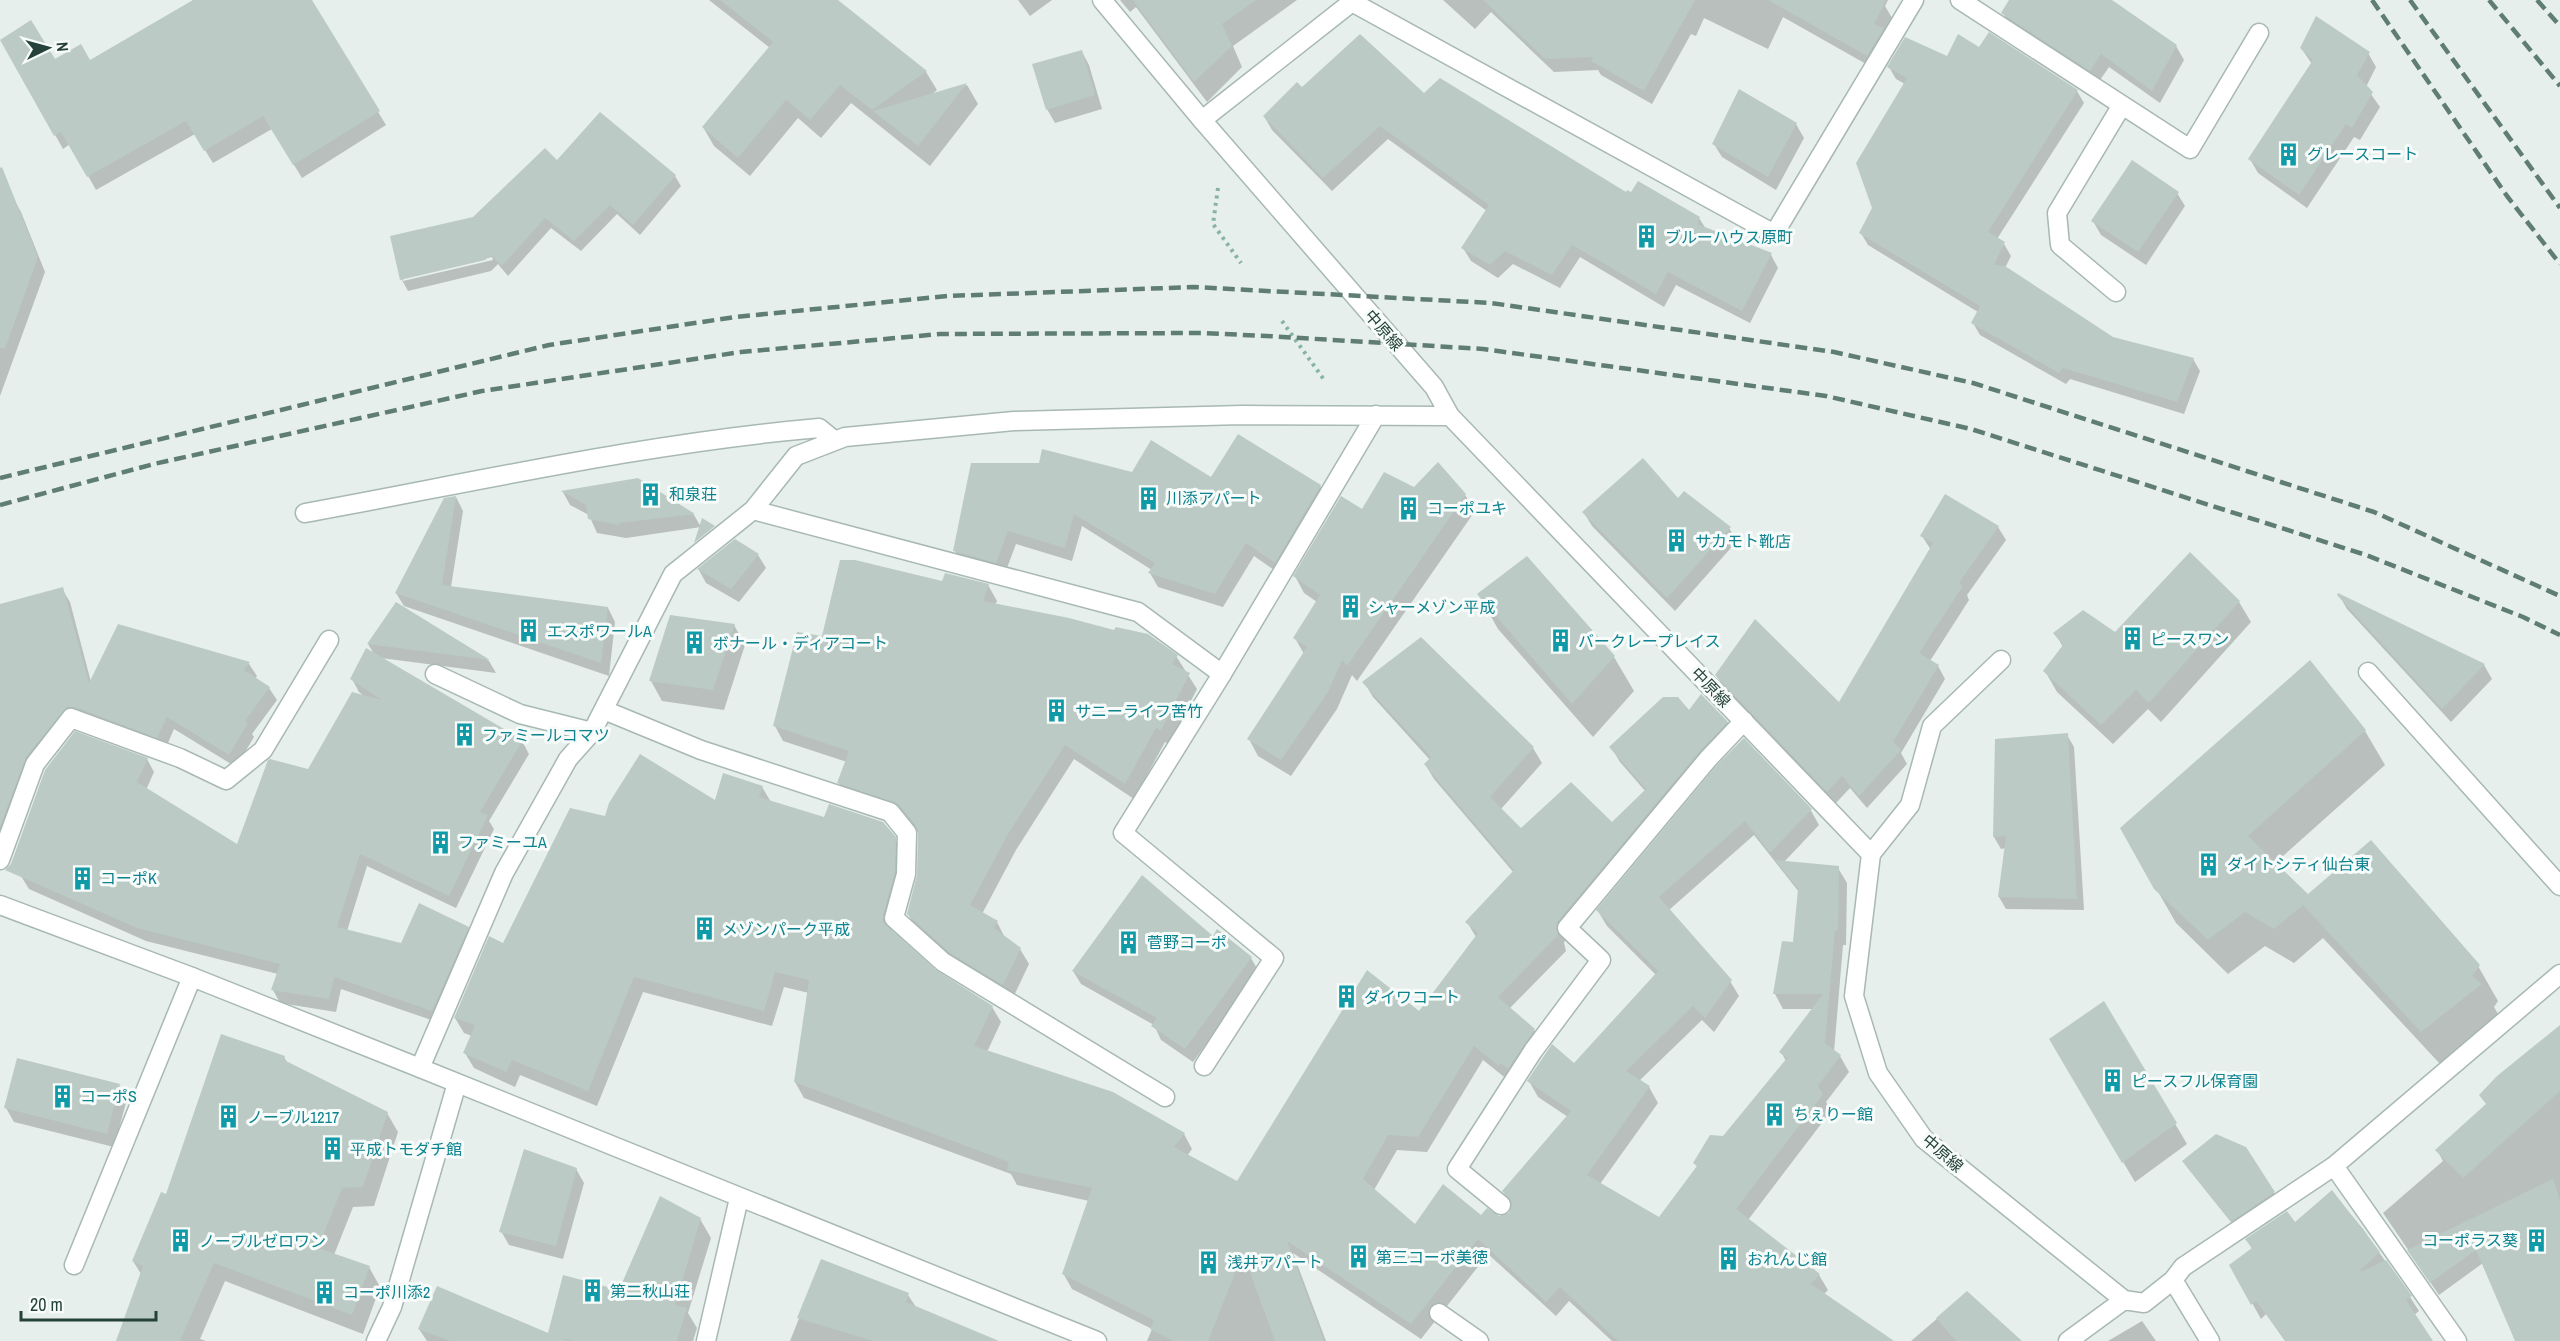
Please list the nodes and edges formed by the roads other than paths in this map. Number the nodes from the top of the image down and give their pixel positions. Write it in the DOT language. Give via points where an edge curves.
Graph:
graph roads {
  1 [pos="1102,0"];
  2 [pos="1914,0"];
  3 [pos="1960,0"];
  4 [pos="2259,33"];
  5 [pos="2122,105"];
  6 [pos="1202,120"];
  7 [pos="2116,292"];
  8 [pos="1376,415"];
  9 [pos="1450,416"];
  10 [pos="835,441"];
  11 [pos="753,510"];
  12 [pos="305,513"];
  13 [pos="329,640"];
  14 [pos="2001,660"];
  15 [pos="2368,672"];
  16 [pos="435,674"];
  17 [pos="1222,674"];
  18 [pos="604,710"];
  19 [pos="1744,721"];
  20 [pos="592,732"];
  21 [pos="1871,854"];
  22 [pos="0,860"];
  23 [pos="2560,886"];
  24 [pos="0,905"];
  25 [pos="2560,974"];
  26 [pos="192,977"];
  27 [pos="1204,1066"];
  28 [pos="420,1068"];
  29 [pos="457,1083"];
  30 [pos="1165,1096"];
  31 [pos="2334,1166"];
  32 [pos="739,1198"];
  33 [pos="1501,1205"];
  34 [pos="74,1265"];
  35 [pos="2173,1280"];
  36 [pos="2124,1300"];
  37 [pos="1439,1313"];
  38 [pos="376,1341"];
  39 [pos="706,1341"];
  40 [pos="1098,1341"];
  41 [pos="1479,1341"];
  42 [pos="2068,1341"];
  43 [pos="2210,1341"];
  44 [pos="2457,1341"];
  1 -- 6 [label="street, 中原線"];
  2 -- 6 [label="street" via="1774,234 1352,3"];
  3 -- 5 [label="street"];
  4 -- 5 [label="street" via="2190,149"];
  5 -- 7 [label="street" via="2057,213 2060,245"];
  6 -- 9 [label="street, 中原線" via="1434,387"];
  8 -- 9 [label="street"];
  8 -- 10 [label="street" via="1014,421"];
  8 -- 17 [label="street"];
  9 -- 19 [label="street, 中原線"];
  10 -- 11 [label="street" via="796,456"];
  10 -- 12 [label="street" via="819,428 779,431 639,452"];
  11 -- 17 [label="street" via="1138,612"];
  11 -- 18 [label="street" via="673,574"];
  13 -- 22 [label="street" via="263,750 225,780 180,758 71,718 35,764"];
  14 -- 21 [label="street" via="1932,726 1910,805"];
  15 -- 23 [label="street"];
  16 -- 20 [label="street" via="520,714"];
  17 -- 27 [label="street" via="1123,833 1274,958"];
  18 -- 20 [label="street"];
  18 -- 30 [label="street" via="701,750 890,812 907,833 906,874 894,918 943,962"];
  19 -- 21 [label="street, 中原線"];
  19 -- 33 [label="street" via="1567,928 1601,960 1533,1051 1457,1169"];
  20 -- 28 [label="street" via="568,759 504,873"];
  21 -- 36 [label="street, 中原線" via="1854,996 1878,1073 1924,1139"];
  24 -- 26 [label="street"];
  25 -- 31 [label="street"];
  26 -- 28 [label="street"];
  26 -- 34 [label="street"];
  28 -- 29 [label="street"];
  29 -- 32 [label="street"];
  29 -- 38 [label="street" via="392,1306"];
  31 -- 35 [label="street" via="2183,1267"];
  31 -- 44 [label="street"];
  32 -- 39 [label="street"];
  32 -- 40 [label="street"];
  35 -- 36 [label="street" via="2144,1303"];
  35 -- 43 [label="street"];
  36 -- 42 [label="street"];
  37 -- 41 [label="street"];
}
